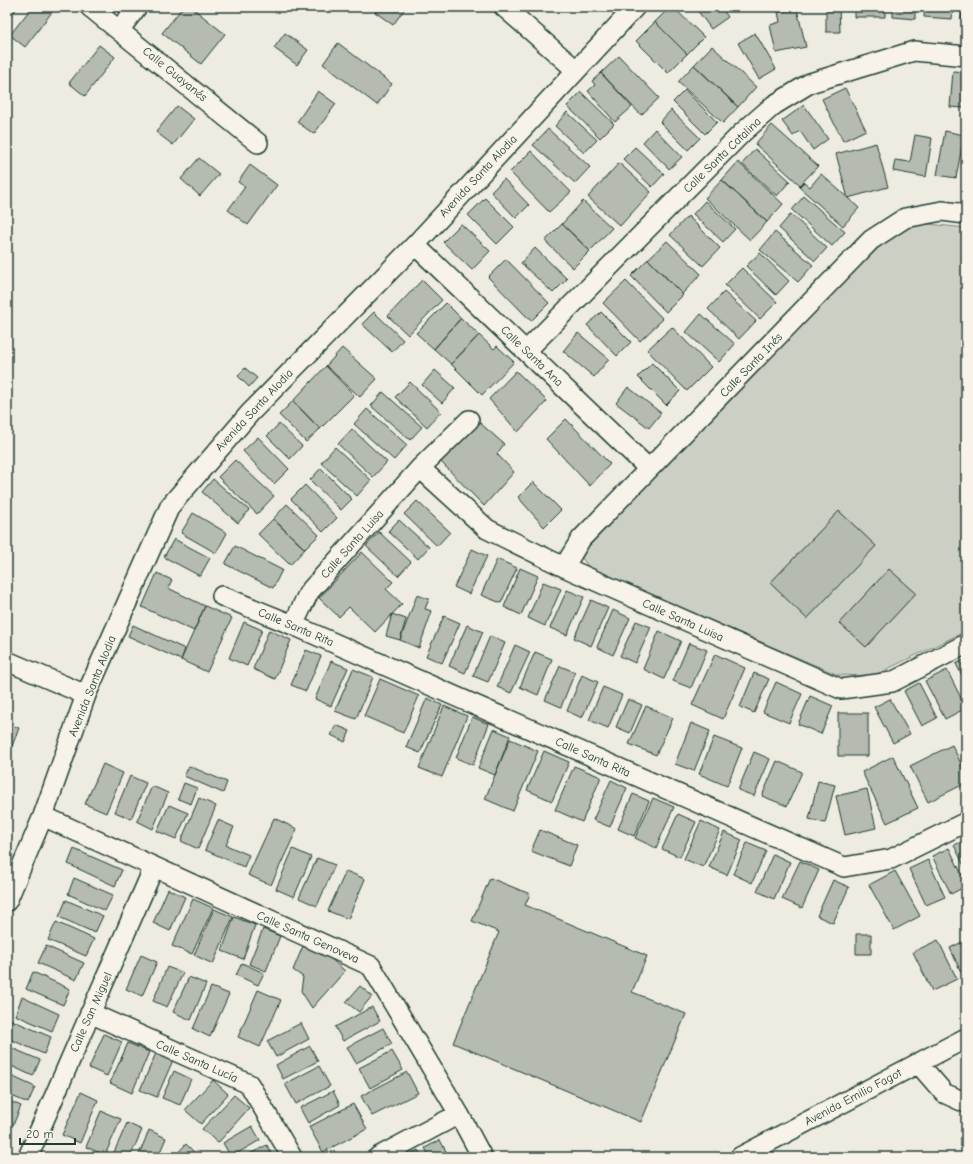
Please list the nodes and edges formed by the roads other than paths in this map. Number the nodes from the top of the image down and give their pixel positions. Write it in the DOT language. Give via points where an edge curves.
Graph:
graph roads {
  1 [pos="90,7"];
  2 [pos="137,7"];
  3 [pos="504,7"];
  4 [pos="635,7"];
  5 [pos="120,30"];
  6 [pos="966,56"];
  7 [pos="576,70"];
  8 [pos="258,143"];
  9 [pos="966,214"];
  10 [pos="415,245"];
  11 [pos="527,350"];
  12 [pos="469,420"];
  13 [pos="420,468"];
  14 [pos="648,468"];
  15 [pos="564,567"];
  16 [pos="222,596"];
  17 [pos="293,625"];
  18 [pos="966,644"];
  19 [pos="7,661"];
  20 [pos="86,695"];
  21 [pos="43,816"];
  22 [pos="966,822"];
  23 [pos="154,867"];
  24 [pos="7,900"];
  25 [pos="90,1013"];
  26 [pos="966,1038"];
  27 [pos="918,1063"];
  28 [pos="966,1103"];
  29 [pos="459,1114"];
  30 [pos="28,1157"];
  31 [pos="292,1157"];
  32 [pos="378,1157"];
  33 [pos="482,1157"];
  34 [pos="740,1157"];
  1 -- 5 [label="street, Calle Guayanés"];
  2 -- 5 [label="street"];
  3 -- 7 [label="street"];
  4 -- 7 [label="street, Avenida Santa Alodia"];
  5 -- 8 [label="street, Calle Guayanés"];
  6 -- 11 [label="street, Calle Santa Catalina" via="914,51 810,83 774,105 743,132"];
  7 -- 10 [label="street, Avenida Santa Alodia"];
  9 -- 14 [label="street, Calle Santa Inés" via="942,211 905,218 871,240"];
  10 -- 11 [label="street, Calle Santa Ana"];
  10 -- 20 [label="street, Avenida Santa Alodia" via="250,413 170,506"];
  11 -- 14 [label="street, Calle Santa Ana"];
  12 -- 13 [label="street, Calle Santa Luisa"];
  13 -- 15 [label="street, Calle Santa Luisa" via="487,529"];
  13 -- 17 [label="street, Calle Santa Luisa" via="309,592"];
  14 -- 15 [label="street, Calle Santa Inés" via="581,539"];
  15 -- 18 [label="street, Calle Santa Luisa" via="841,689 892,682"];
  16 -- 17 [label="street, Calle Santa Rita"];
  17 -- 22 [label="street, Calle Santa Rita" via="844,867 891,859"];
  19 -- 20 [label="street"];
  20 -- 21 [label="street, Avenida Santa Alodia"];
  21 -- 23 [label="street, Calle Santa Genoveva"];
  21 -- 24 [label="street, Avenida Santa Alodia"];
  23 -- 25 [label="street, Calle San Miguel"];
  23 -- 29 [label="street, Calle Santa Genoveva" via="371,966"];
  25 -- 30 [label="street, Calle San Miguel"];
  25 -- 31 [label="street, Calle Santa Lucía" via="249,1084"];
  26 -- 27 [label="street, Avenida Emilio Fagot"];
  27 -- 28 [label="street" via="944,1093"];
  27 -- 34 [label="street, Avenida Emilio Fagot"];
  29 -- 32 [label="street"];
  29 -- 33 [label="street, Calle Santa Genoveva"];
}
